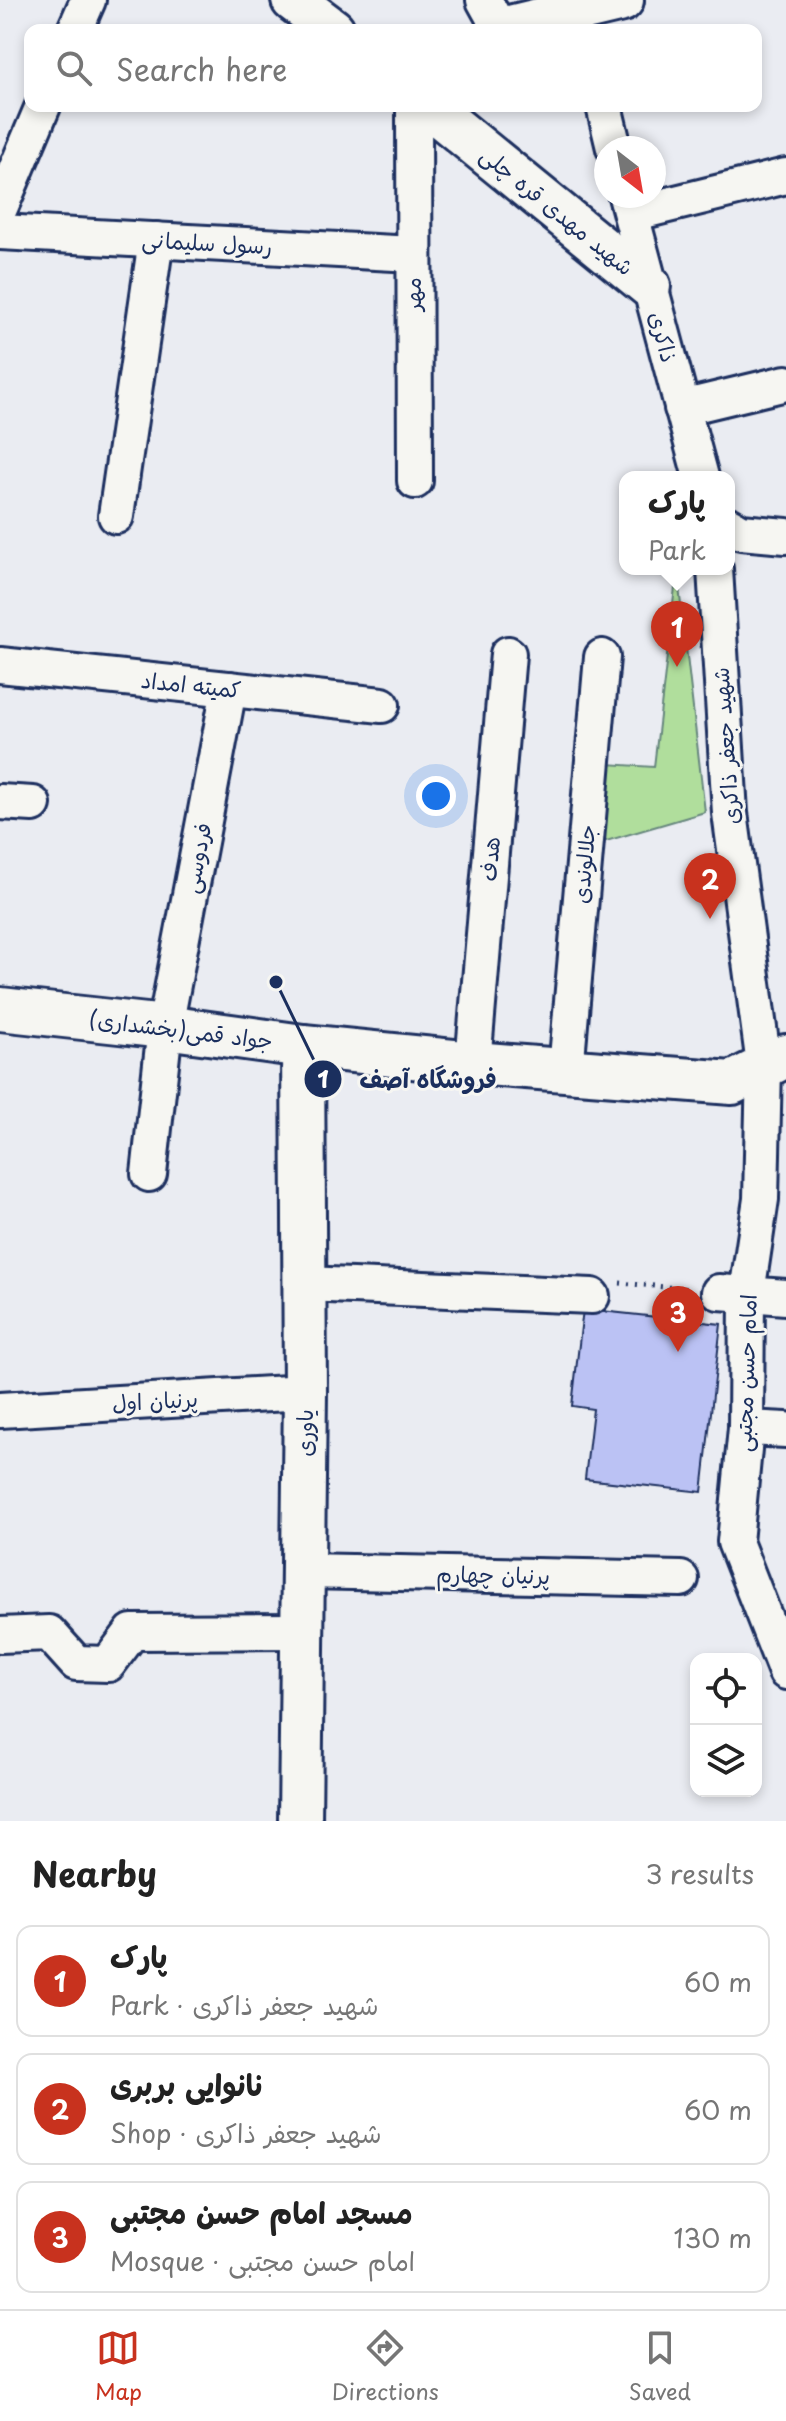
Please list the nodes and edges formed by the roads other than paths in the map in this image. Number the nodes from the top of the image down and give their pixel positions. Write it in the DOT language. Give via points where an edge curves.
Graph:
graph roads {
  1 [pos="88,0"];
  2 [pos="293,0"];
  3 [pos="484,0"];
  4 [pos="622,0"];
  5 [pos="581,13"];
  6 [pos="78,24"];
  7 [pos="325,24"];
  8 [pos="496,24"];
  9 [pos="528,24"];
  10 [pos="40,112"];
  11 [pos="414,112"];
  12 [pos="435,112"];
  13 [pos="605,112"];
  14 [pos="611,136"];
  15 [pos="786,176"];
  16 [pos="666,198"];
  17 [pos="0,208"];
  18 [pos="630,208"];
  19 [pos="0,232"];
  20 [pos="156,240"];
  21 [pos="413,254"];
  22 [pos="649,286"];
  23 [pos="786,383"];
  24 [pos="682,408"];
  25 [pos="699,471"];
  26 [pos="415,481"];
  27 [pos="116,516"];
  28 [pos="735,528"];
  29 [pos="786,536"];
  30 [pos="715,575"];
  31 [pos="508,654"];
  32 [pos="602,657"];
  33 [pos="0,665"];
  34 [pos="229,689"];
  35 [pos="382,705"];
  36 [pos="0,1009"];
  37 [pos="165,1027"];
  38 [pos="303,1046"];
  39 [pos="775,1060"];
  40 [pos="473,1063"];
  41 [pos="566,1070"];
  42 [pos="149,1174"];
  43 [pos="305,1284"];
  44 [pos="733,1293"];
  45 [pos="592,1296"];
  46 [pos="786,1297"];
  47 [pos="305,1392"];
  48 [pos="3,1410"];
  49 [pos="746,1428"];
  50 [pos="786,1430"];
  51 [pos="304,1571"];
  52 [pos="681,1579"];
  53 [pos="303,1631"];
  54 [pos="0,1635"];
  55 [pos="785,1669"];
  56 [pos="300,1821"];
  1 -- 6 [label="street"];
  2 -- 7 [label="street"];
  3 -- 8 [label="street"];
  4 -- 5 [label="street"];
  5 -- 9 [label="street"];
  10 -- 17 [label="street"];
  11 -- 21 [label="street, مهر"];
  12 -- 22 [label="street, شهید مهدی قره چلی"];
  13 -- 14 [label="street"];
  15 -- 16 [label="street"];
  18 -- 22 [label="street, ذاکری"];
  19 -- 20 [label="street, رسول سلیمانی"];
  20 -- 21 [label="street, رسول سلیمانی"];
  20 -- 27 [label="street"];
  21 -- 26 [label="street, مهر"];
  22 -- 24 [label="street, ذاکری"];
  23 -- 24 [label="street"];
  24 -- 25 [label="street, ذاکری"];
  28 -- 29 [label="street"];
  30 -- 39 [label="street, شهید جعفر ذاکری" via="730,813"];
  31 -- 40 [label="street, هدف"];
  32 -- 41 [label="street, جلالوندی"];
  33 -- 34 [label="street, کمیته امداد"];
  34 -- 35 [label="street, کمیته امداد"];
  34 -- 37 [label="street, فردوسی"];
  36 -- 37 [label="street, جواد قمی(بخشداری)"];
  37 -- 38 [label="street, جواد قمی(بخشداری)"];
  37 -- 42 [label="street, فردوسی"];
  38 -- 40 [label="street, جواد قمی(بخشداری)"];
  38 -- 43 [label="street, یاوری"];
  39 -- 41 [label="street, جواد قمی(بخشداری)" via="732,1083"];
  39 -- 44 [label="street, امام حسن مجتبی" via="761,1199"];
  40 -- 41 [label="street, جواد قمی(بخشداری)"];
  43 -- 45 [label="street"];
  43 -- 47 [label="street, یاوری"];
  44 -- 46 [label="street"];
  44 -- 49 [label="street, امام حسن مجتبی"];
  47 -- 48 [label="street, پرنیان اول"];
  47 -- 51 [label="street, یاوری"];
  49 -- 50 [label="street"];
  49 -- 55 [label="street, امام حسن مجتبی" via="735,1542"];
  51 -- 52 [label="street, پرنیان چهارم"];
  51 -- 53 [label="street, یاوری"];
  53 -- 54 [label="street" via="132,1632 108,1664 76,1663 49,1633"];
  53 -- 56 [label="street, یاوری"];
}
